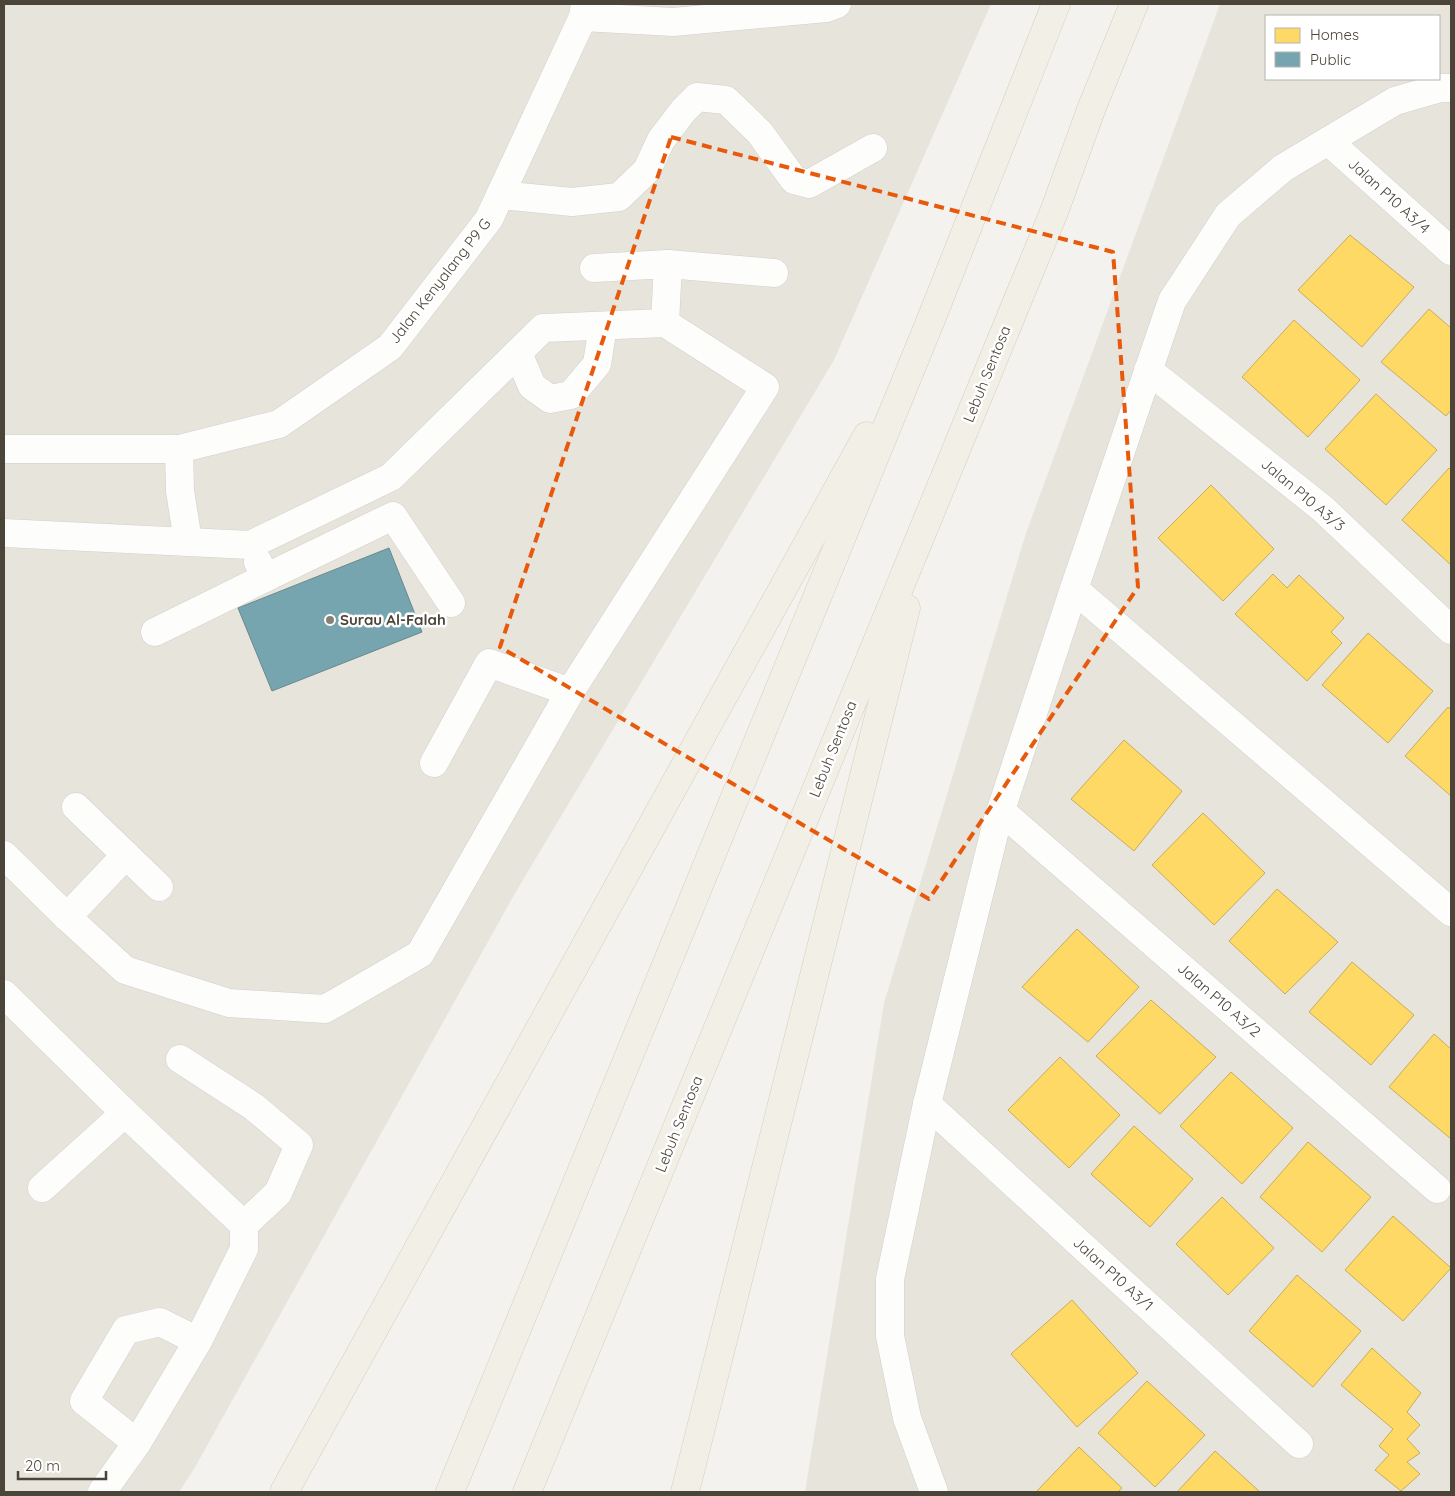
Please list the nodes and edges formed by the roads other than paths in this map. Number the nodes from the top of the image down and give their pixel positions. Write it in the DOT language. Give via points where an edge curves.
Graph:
graph roads {
  1 [pos="837,4"];
  2 [pos="1056,4"];
  3 [pos="1134,4"];
  4 [pos="584,10"];
  5 [pos="1451,88"];
  6 [pos="1328,141"];
  7 [pos="873,148"];
  8 [pos="500,195"];
  9 [pos="1451,251"];
  10 [pos="668,264"];
  11 [pos="594,268"];
  12 [pos="774,273"];
  13 [pos="930,322"];
  14 [pos="665,323"];
  15 [pos="603,326"];
  16 [pos="518,353"];
  17 [pos="1148,370"];
  18 [pos="4,449"];
  19 [pos="179,449"];
  20 [pos="930,514"];
  21 [pos="4,533"];
  22 [pos="188,541"];
  23 [pos="250,544"];
  24 [pos="265,578"];
  25 [pos="1074,589"];
  26 [pos="451,602"];
  27 [pos="1451,630"];
  28 [pos="155,632"];
  29 [pos="570,692"];
  30 [pos="434,764"];
  31 [pos="76,808"];
  32 [pos="1001,811"];
  33 [pos="4,855"];
  34 [pos="126,855"];
  35 [pos="159,887"];
  36 [pos="1451,912"];
  37 [pos="67,917"];
  38 [pos="4,994"];
  39 [pos="180,1059"];
  40 [pos="927,1104"];
  41 [pos="125,1113"];
  42 [pos="42,1188"];
  43 [pos="1437,1189"];
  44 [pos="244,1225"];
  45 [pos="198,1341"];
  46 [pos="137,1443"];
  47 [pos="1300,1444"];
  48 [pos="102,1492"];
  49 [pos="284,1492"];
  50 [pos="450,1492"];
  51 [pos="527,1492"];
  52 [pos="685,1492"];
  53 [pos="934,1492"];
  1 -- 4 [label="street" via="826,8 673,22"];
  2 -- 13 [label="main road"];
  3 -- 20 [label="main road, Lebuh Sentosa" via="1054,212"];
  4 -- 8 [label="street, Jalan Kenyalang P9 G"];
  5 -- 6 [label="street" via="1395,101"];
  6 -- 9 [label="street, Jalan P10 A3/4"];
  6 -- 17 [label="street" via="1284,168 1228,215 1172,301"];
  7 -- 8 [label="street" via="809,184 794,180 760,133 726,100 697,97 661,140 647,170 619,197 572,202"];
  8 -- 19 [label="street, Jalan Kenyalang P9 G" via="489,219 390,347 279,424"];
  10 -- 11 [label="street"];
  10 -- 12 [label="street"];
  10 -- 14 [label="street"];
  13 -- 49 [label="main road"];
  13 -- 50 [label="main road"];
  14 -- 15 [label="street"];
  14 -- 29 [label="street" via="765,387"];
  15 -- 16 [label="street" via="543,328"];
  15 -- 16 [label="street" via="597,364 571,395 550,398 532,386"];
  16 -- 23 [label="street" via="391,477"];
  17 -- 25 [label="street"];
  17 -- 27 [label="street, Jalan P10 A3/3" via="1323,509"];
  18 -- 19 [label="street, Jalan Kenyalang P9 G"];
  19 -- 22 [label="street" via="180,491"];
  20 -- 51 [label="main road, Lebuh Sentosa"];
  20 -- 52 [label="main road"];
  21 -- 22 [label="street"];
  22 -- 23 [label="street"];
  23 -- 24 [label="street"];
  24 -- 26 [label="street" via="393,516"];
  24 -- 28 [label="street"];
  25 -- 32 [label="street"];
  25 -- 36 [label="street"];
  29 -- 30 [label="street" via="489,663"];
  29 -- 37 [label="street" via="420,954 325,1009 229,1003 125,970"];
  31 -- 34 [label="street"];
  32 -- 40 [label="street"];
  32 -- 43 [label="street, Jalan P10 A3/2"];
  33 -- 37 [label="street"];
  34 -- 35 [label="street"];
  34 -- 37 [label="street"];
  38 -- 41 [label="street"];
  39 -- 44 [label="street" via="254,1107 299,1145 278,1193"];
  40 -- 47 [label="street, Jalan P10 A3/1"];
  40 -- 53 [label="street" via="890,1279 890,1336 907,1418"];
  41 -- 42 [label="street"];
  41 -- 44 [label="street"];
  44 -- 45 [label="street" via="244,1249"];
  45 -- 46 [label="street"];
  45 -- 46 [label="street" via="160,1322 126,1330 84,1401"];
  46 -- 48 [label="street"];
}
